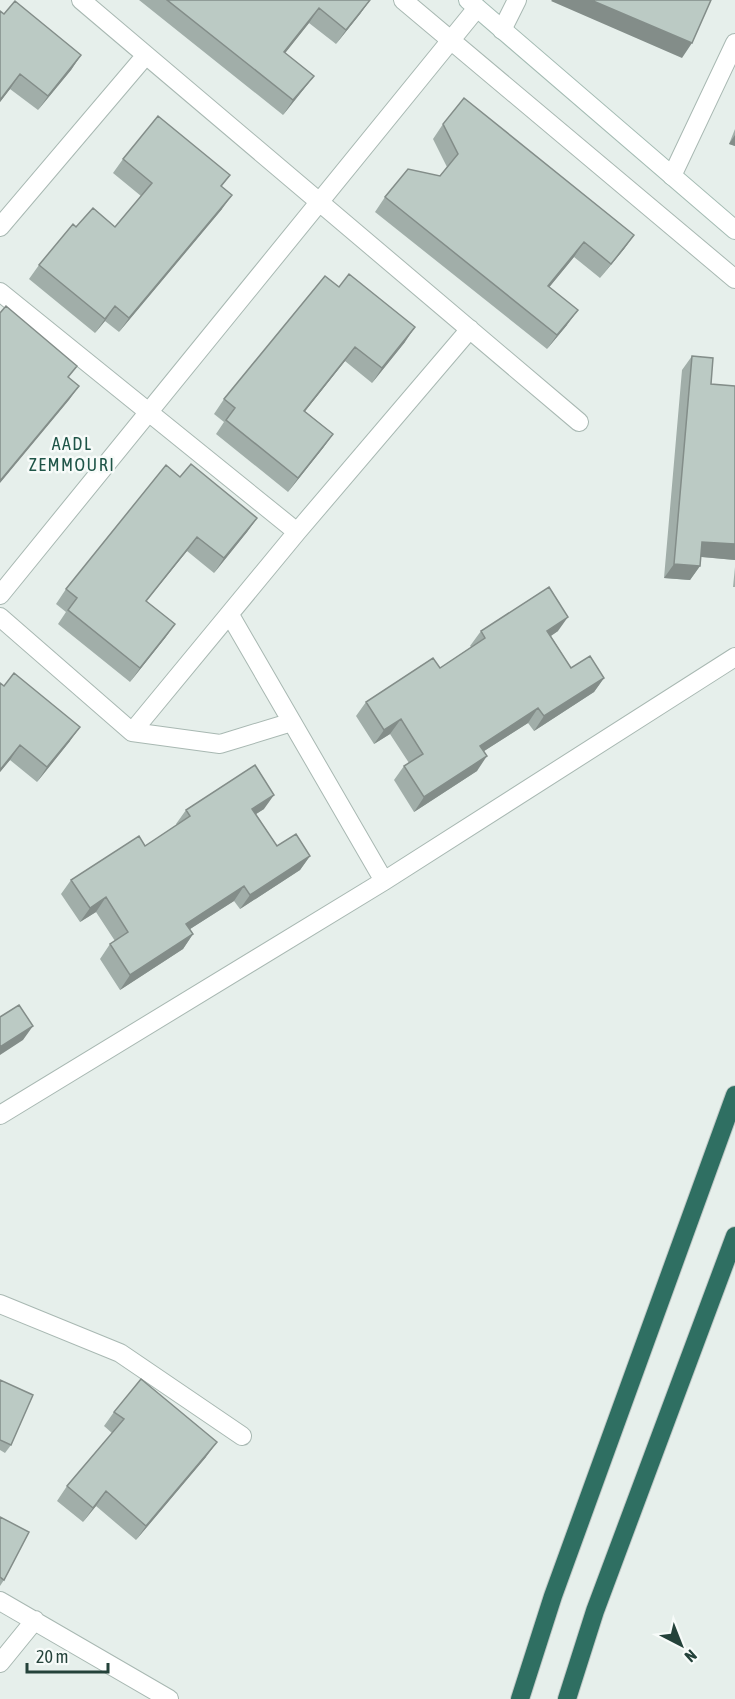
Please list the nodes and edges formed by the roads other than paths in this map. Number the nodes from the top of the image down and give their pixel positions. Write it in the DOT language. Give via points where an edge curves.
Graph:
graph roads {
  1 [pos="81,0"];
  2 [pos="403,0"];
  3 [pos="517,0"];
  4 [pos="472,4"];
  5 [pos="502,30"];
  6 [pos="450,41"];
  7 [pos="735,43"];
  8 [pos="146,55"];
  9 [pos="672,176"];
  10 [pos="319,202"];
  11 [pos="0,227"];
  12 [pos="735,230"];
  13 [pos="735,279"];
  14 [pos="0,292"];
  15 [pos="470,329"];
  16 [pos="148,413"];
  17 [pos="579,422"];
  18 [pos="297,532"];
  19 [pos="0,595"];
  20 [pos="230,615"];
  21 [pos="0,618"];
  22 [pos="735,657"];
  23 [pos="292,722"];
  24 [pos="132,732"];
  25 [pos="384,881"];
  26 [pos="735,1095"];
  27 [pos="0,1115"];
  28 [pos="735,1236"];
  29 [pos="0,1304"];
  30 [pos="242,1436"];
  31 [pos="0,1601"];
  32 [pos="35,1620"];
  33 [pos="0,1663"];
  34 [pos="169,1699"];
  35 [pos="520,1699"];
  36 [pos="567,1699"];
  1 -- 8 [label="street"];
  2 -- 6 [label="street"];
  3 -- 5 [label="street"];
  4 -- 5 [label="street"];
  4 -- 6 [label="street"];
  5 -- 9 [label="street"];
  6 -- 10 [label="street"];
  6 -- 13 [label="street"];
  7 -- 9 [label="street"];
  8 -- 10 [label="street"];
  8 -- 11 [label="street"];
  9 -- 12 [label="street"];
  10 -- 15 [label="street"];
  10 -- 16 [label="street"];
  14 -- 16 [label="street"];
  15 -- 17 [label="street"];
  15 -- 18 [label="street"];
  16 -- 18 [label="street"];
  16 -- 19 [label="street"];
  18 -- 20 [label="street"];
  20 -- 23 [label="street"];
  20 -- 24 [label="street"];
  21 -- 24 [label="street"];
  22 -- 25 [label="street"];
  23 -- 24 [label="street" via="220,744"];
  23 -- 25 [label="street"];
  25 -- 27 [label="street"];
  26 -- 35 [label="highway" via="553,1596"];
  28 -- 36 [label="highway"];
  29 -- 30 [label="street" via="120,1353"];
  31 -- 32 [label="street"];
  32 -- 33 [label="street"];
  32 -- 34 [label="street"];
}
